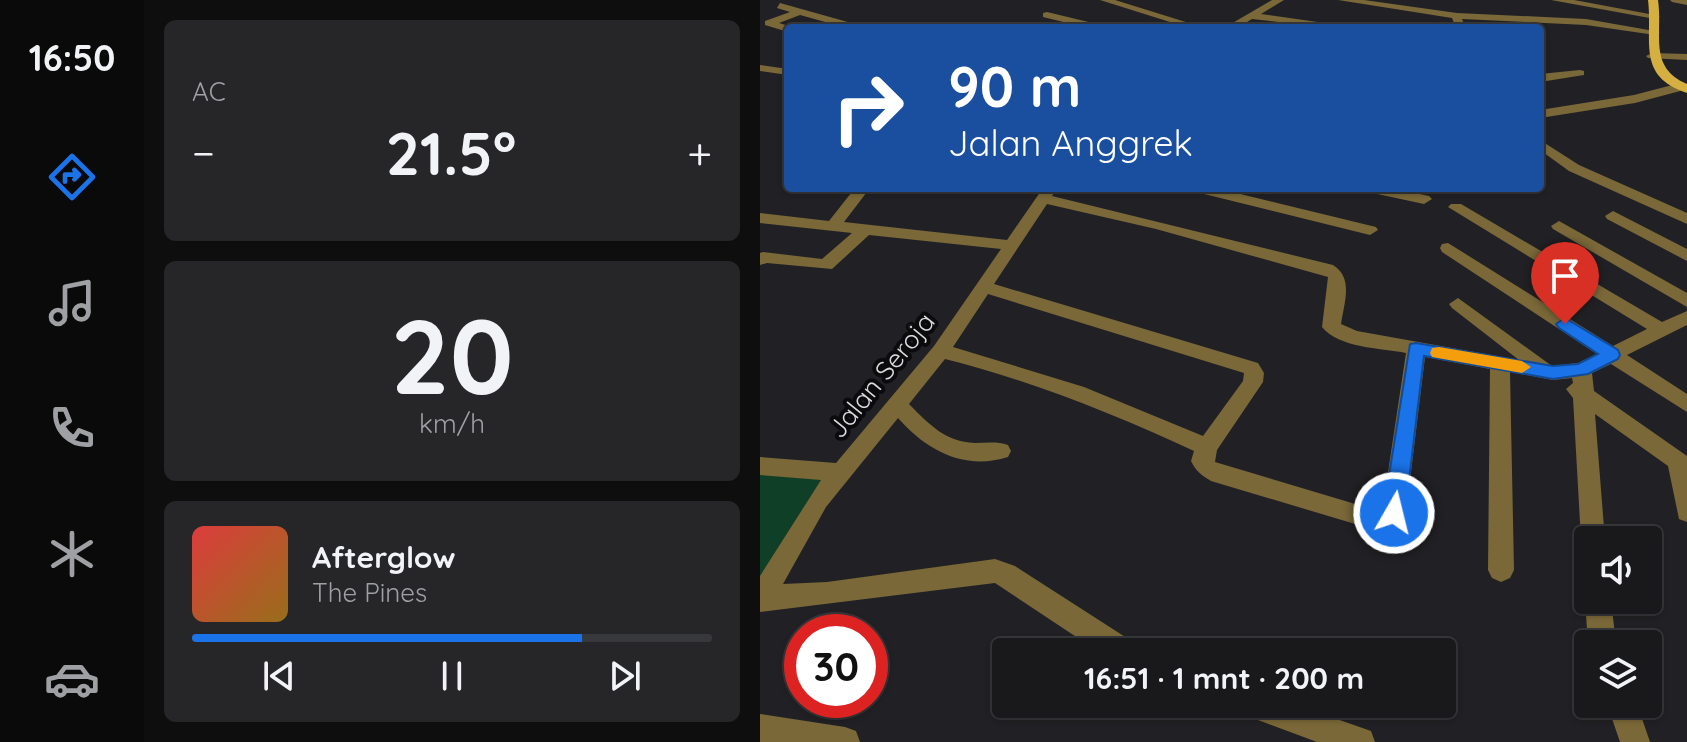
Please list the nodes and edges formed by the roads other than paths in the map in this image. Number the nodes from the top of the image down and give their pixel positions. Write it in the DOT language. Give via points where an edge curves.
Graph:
graph roads {
  1 [pos="812,0"];
  2 [pos="1105,0"];
  3 [pos="1279,0"];
  4 [pos="1343,0"];
  5 [pos="1556,0"];
  6 [pos="1653,0"];
  7 [pos="1675,0"];
  8 [pos="1687,2"];
  9 [pos="798,12"];
  10 [pos="1047,15"];
  11 [pos="1457,16"];
  12 [pos="1655,16"];
  13 [pos="1250,22"];
  14 [pos="843,24"];
  15 [pos="1084,24"];
  16 [pos="1186,24"];
  17 [pos="1289,24"];
  18 [pos="1460,24"];
  19 [pos="784,28"];
  20 [pos="1595,36"];
  21 [pos="1654,37"];
  22 [pos="1652,56"];
  23 [pos="1687,57"];
  24 [pos="760,68"];
  25 [pos="784,71"];
  26 [pos="1580,73"];
  27 [pos="1544,78"];
  28 [pos="1684,88"];
  29 [pos="1544,103"];
  30 [pos="1565,110"];
  31 [pos="1544,113"];
  32 [pos="1544,147"];
  33 [pos="860,192"];
  34 [pos="1213,192"];
  35 [pos="1388,192"];
  36 [pos="1046,194"];
  37 [pos="1424,199"];
  38 [pos="1456,207"];
  39 [pos="1613,216"];
  40 [pos="760,218"];
  41 [pos="1687,219"];
  42 [pos="1559,226"];
  43 [pos="832,227"];
  44 [pos="1370,230"];
  45 [pos="864,231"];
  46 [pos="1011,245"];
  47 [pos="1448,248"];
  48 [pos="1687,256"];
  49 [pos="760,260"];
  50 [pos="984,287"];
  51 [pos="1687,301"];
  52 [pos="1458,304"];
  53 [pos="1687,317"];
  54 [pos="1660,329"];
  55 [pos="1416,349"];
  56 [pos="941,351"];
  57 [pos="1611,355"];
  58 [pos="1500,363"];
  59 [pos="1550,372"];
  60 [pos="1581,381"];
  61 [pos="896,403"];
  62 [pos="1687,404"];
  63 [pos="1207,447"];
  64 [pos="1000,451"];
  65 [pos="1682,464"];
  66 [pos="760,466"];
  67 [pos="839,472"];
  68 [pos="1687,512"];
  69 [pos="1592,526"];
  70 [pos="1501,570"];
  71 [pos="760,599"];
  72 [pos="1102,638"];
  73 [pos="1292,718"];
  74 [pos="1627,718"];
  75 [pos="760,729"];
  76 [pos="845,742"];
  77 [pos="1360,742"];
  78 [pos="1635,742"];
  1 -- 9 [label="street" via="780,6"];
  2 -- 16 [label="street"];
  3 -- 13 [label="street"];
  4 -- 11 [label="street"];
  5 -- 12 [label="street"];
  6 -- 12 [label="main road"];
  7 -- 8 [label="street"];
  9 -- 14 [label="street"];
  9 -- 19 [label="street" via="769,23"];
  10 -- 15 [label="street"];
  11 -- 18 [label="street"];
  11 -- 21 [label="street" via="1586,22"];
  12 -- 21 [label="main road"];
  13 -- 17 [label="street"];
  20 -- 21 [label="street"];
  21 -- 22 [label="main road"];
  22 -- 23 [label="street"];
  22 -- 28 [label="main road"];
  24 -- 25 [label="street"];
  26 -- 27 [label="street"];
  28 -- 30 [label="street"];
  29 -- 30 [label="street"];
  30 -- 31 [label="street"];
  32 -- 41 [label="street" via="1574,168"];
  33 -- 43 [label="street"];
  34 -- 44 [label="street"];
  35 -- 37 [label="street"];
  36 -- 46 [label="street, Jalan Seroja"];
  36 -- 55 [label="street" via="1327,269 1338,280 1331,327 1353,337"];
  38 -- 54 [label="street"];
  39 -- 48 [label="street"];
  40 -- 43 [label="street"];
  42 -- 51 [label="street"];
  43 -- 45 [label="street"];
  45 -- 46 [label="street"];
  45 -- 49 [label="street" via="826,265"];
  46 -- 50 [label="street, Jalan Seroja"];
  47 -- 57 [label="street"];
  50 -- 56 [label="street, Jalan Seroja"];
  50 -- 63 [label="street" via="1251,368 1253,382"];
  52 -- 59 [label="street"];
  53 -- 54 [label="street"];
  54 -- 57 [label="street"];
  55 -- 58 [label="street"];
  55 -- 63 [label="street" via="1391,521 1219,474 1202,461"];
  56 -- 61 [label="street, Jalan Seroja"];
  56 -- 63 [label="street" via="1049,382"];
  57 -- 60 [label="street"];
  57 -- 62 [label="street"];
  58 -- 59 [label="street"];
  58 -- 70 [label="street"];
  59 -- 60 [label="street"];
  60 -- 65 [label="street"];
  60 -- 69 [label="street"];
  61 -- 64 [label="street" via="938,445 966,454"];
  61 -- 67 [label="street, Jalan Seroja"];
  65 -- 68 [label="street"];
  66 -- 67 [label="street"];
  67 -- 71 [label="street, Jalan Seroja"];
  71 -- 72 [label="street" via="995,571"];
  73 -- 77 [label="street"];
  74 -- 78 [label="street"];
  75 -- 76 [label="street"];
}
